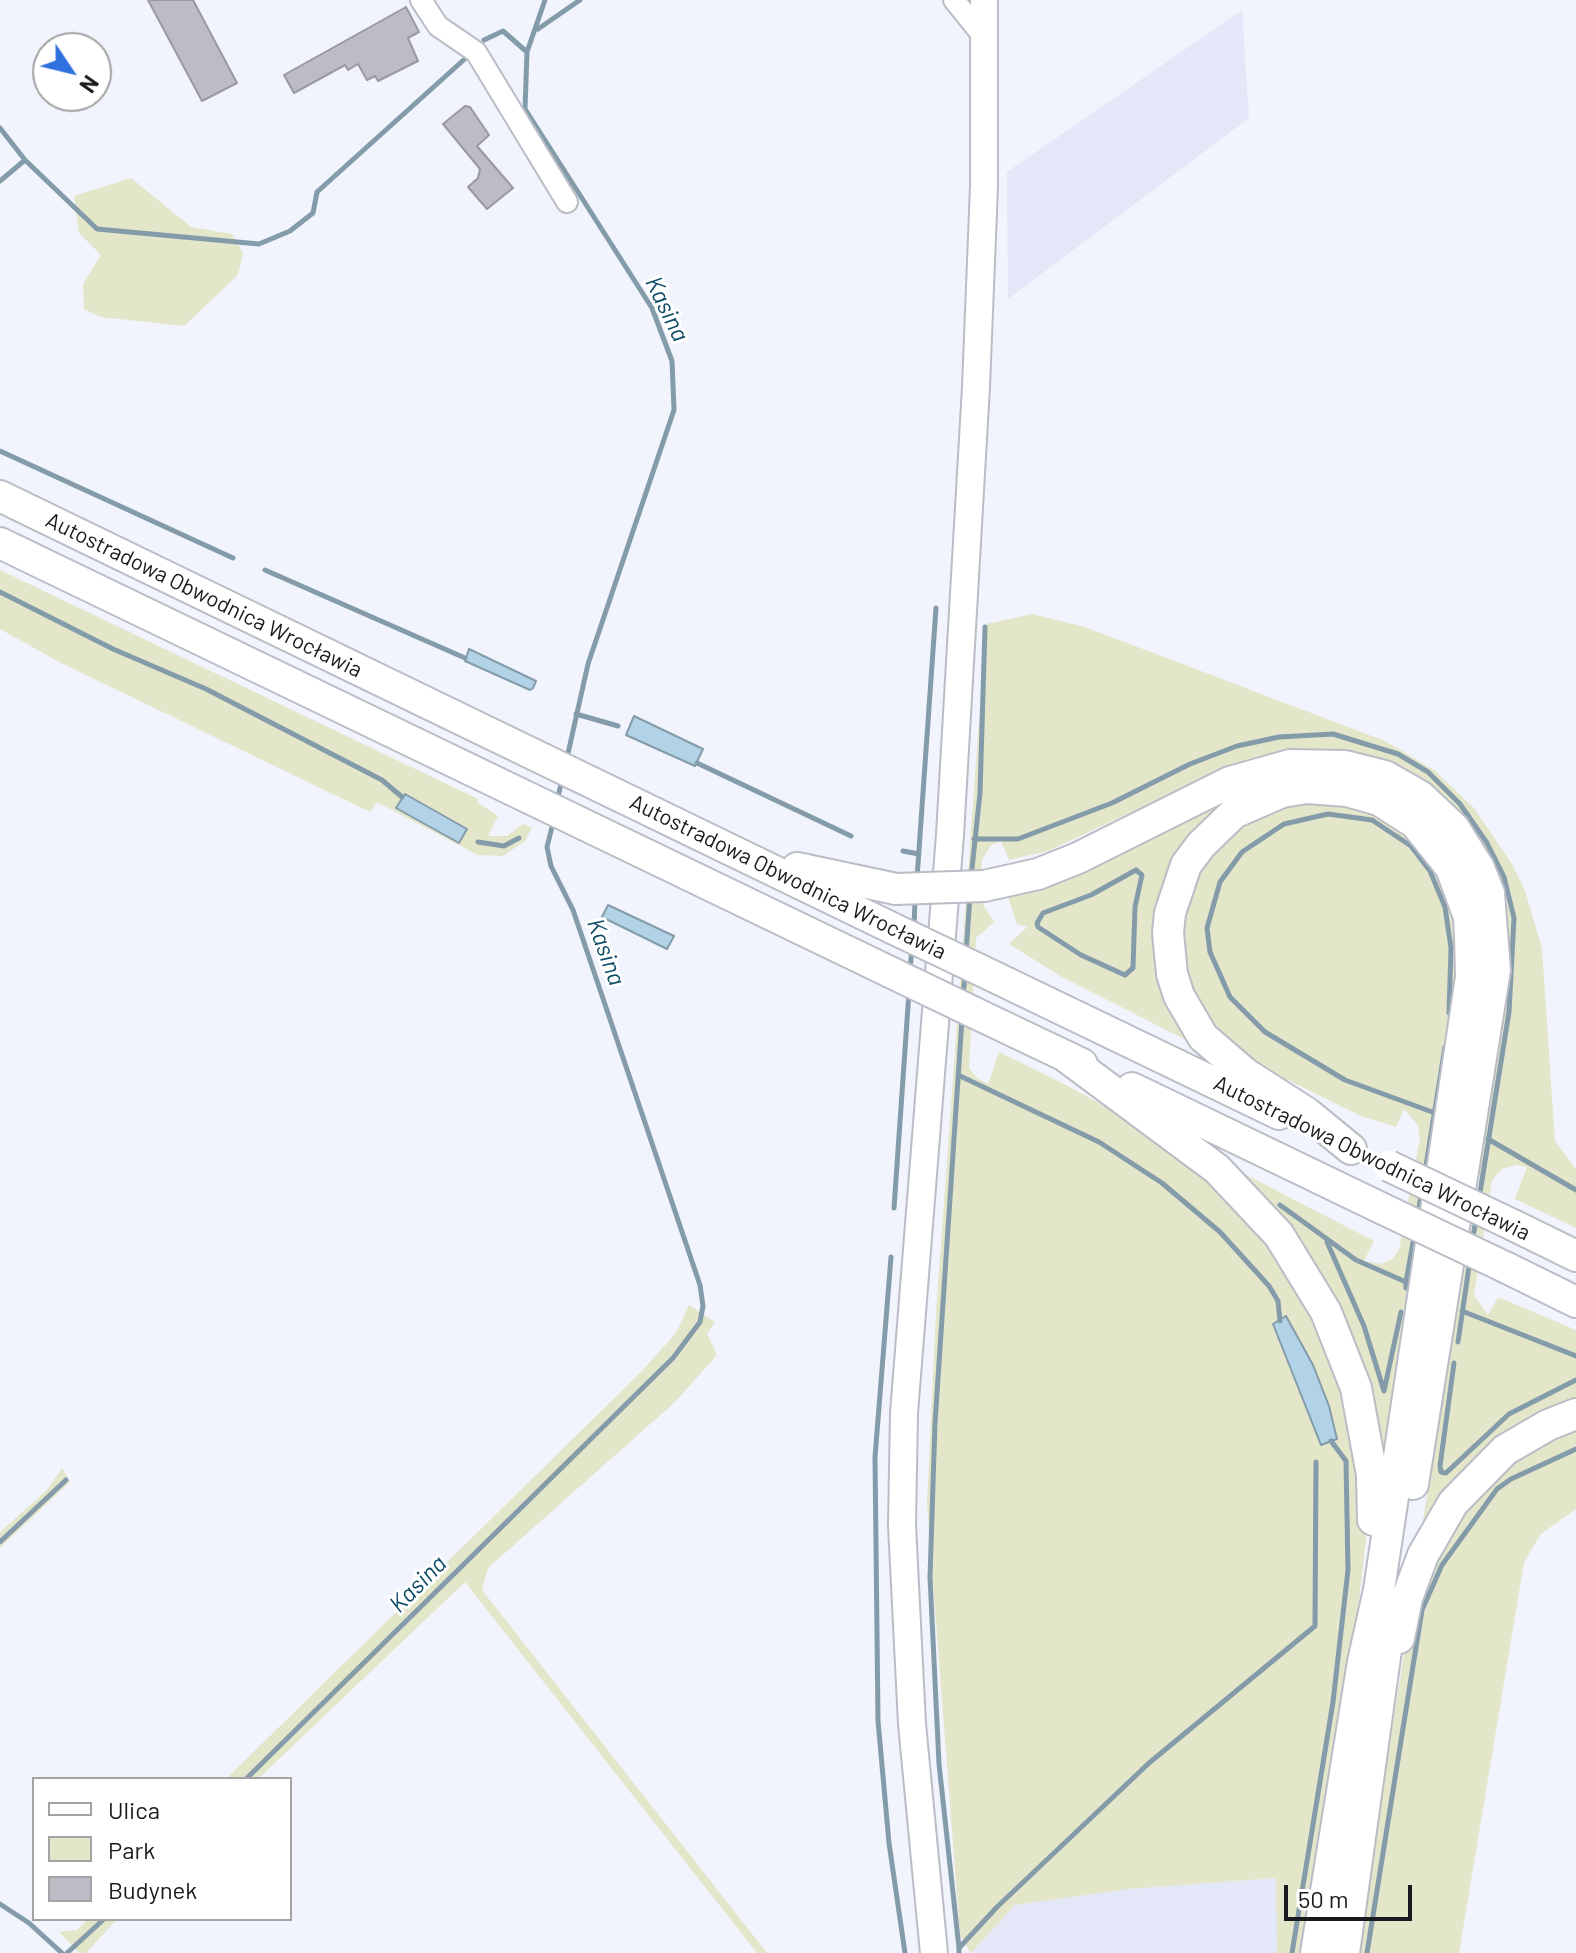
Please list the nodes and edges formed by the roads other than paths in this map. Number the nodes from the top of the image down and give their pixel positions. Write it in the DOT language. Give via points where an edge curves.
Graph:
graph roads {
  1 [pos="421,0"];
  2 [pos="954,0"];
  3 [pos="984,0"];
  4 [pos="983,36"];
  5 [pos="567,202"];
  6 [pos="0,496"];
  7 [pos="0,543"];
  8 [pos="746,856"];
  9 [pos="1065,1056"];
  10 [pos="1351,1149"];
  11 [pos="1576,1256"];
  12 [pos="1576,1302"];
  13 [pos="1576,1414"];
  14 [pos="1363,1662"];
  15 [pos="1376,1745"];
  16 [pos="934,1953"];
  17 [pos="1316,1953"];
  18 [pos="1344,1953"];
  1 -- 5 [label="street" via="438,26 476,52"];
  2 -- 4 [label="street"];
  3 -- 4 [label="main road"];
  4 -- 16 [label="main road" via="976,387 948,857 904,1413 902,1525 912,1724"];
  6 -- 8 [label="highway, Autostradowa Obwodnica Wrocławia"];
  7 -- 9 [label="highway, Autostradowa Obwodnica Wrocławia, bridge"];
  8 -- 10 [label="highway, Autostradowa Obwodnica Wrocławia, bridge"];
  8 -- 15 [label="highway, bridge" via="896,889 984,886 1078,858 1230,782 1265,770 1320,763 1364,769 1420,796 1454,828 1479,868 1493,915 1492,1000 1395,1593"];
  9 -- 12 [label="highway, Autostradowa Obwodnica Wrocławia, bridge"];
  9 -- 14 [label="highway" via="1217,1169 1248,1199 1279,1235 1326,1312 1356,1388 1372,1475"];
  10 -- 11 [label="highway, Autostradowa Obwodnica Wrocławia, bridge"];
  10 -- 14 [label="highway" via="1203,1037 1172,974 1169,923 1186,865 1234,813 1282,792 1307,788 1347,791 1379,800 1404,815 1434,842 1451,868 1469,917 1471,977 1379,1590"];
  13 -- 15 [label="highway" via="1505,1450 1442,1518 1407,1598"];
  14 -- 17 [label="highway"];
  15 -- 18 [label="highway"];
}
